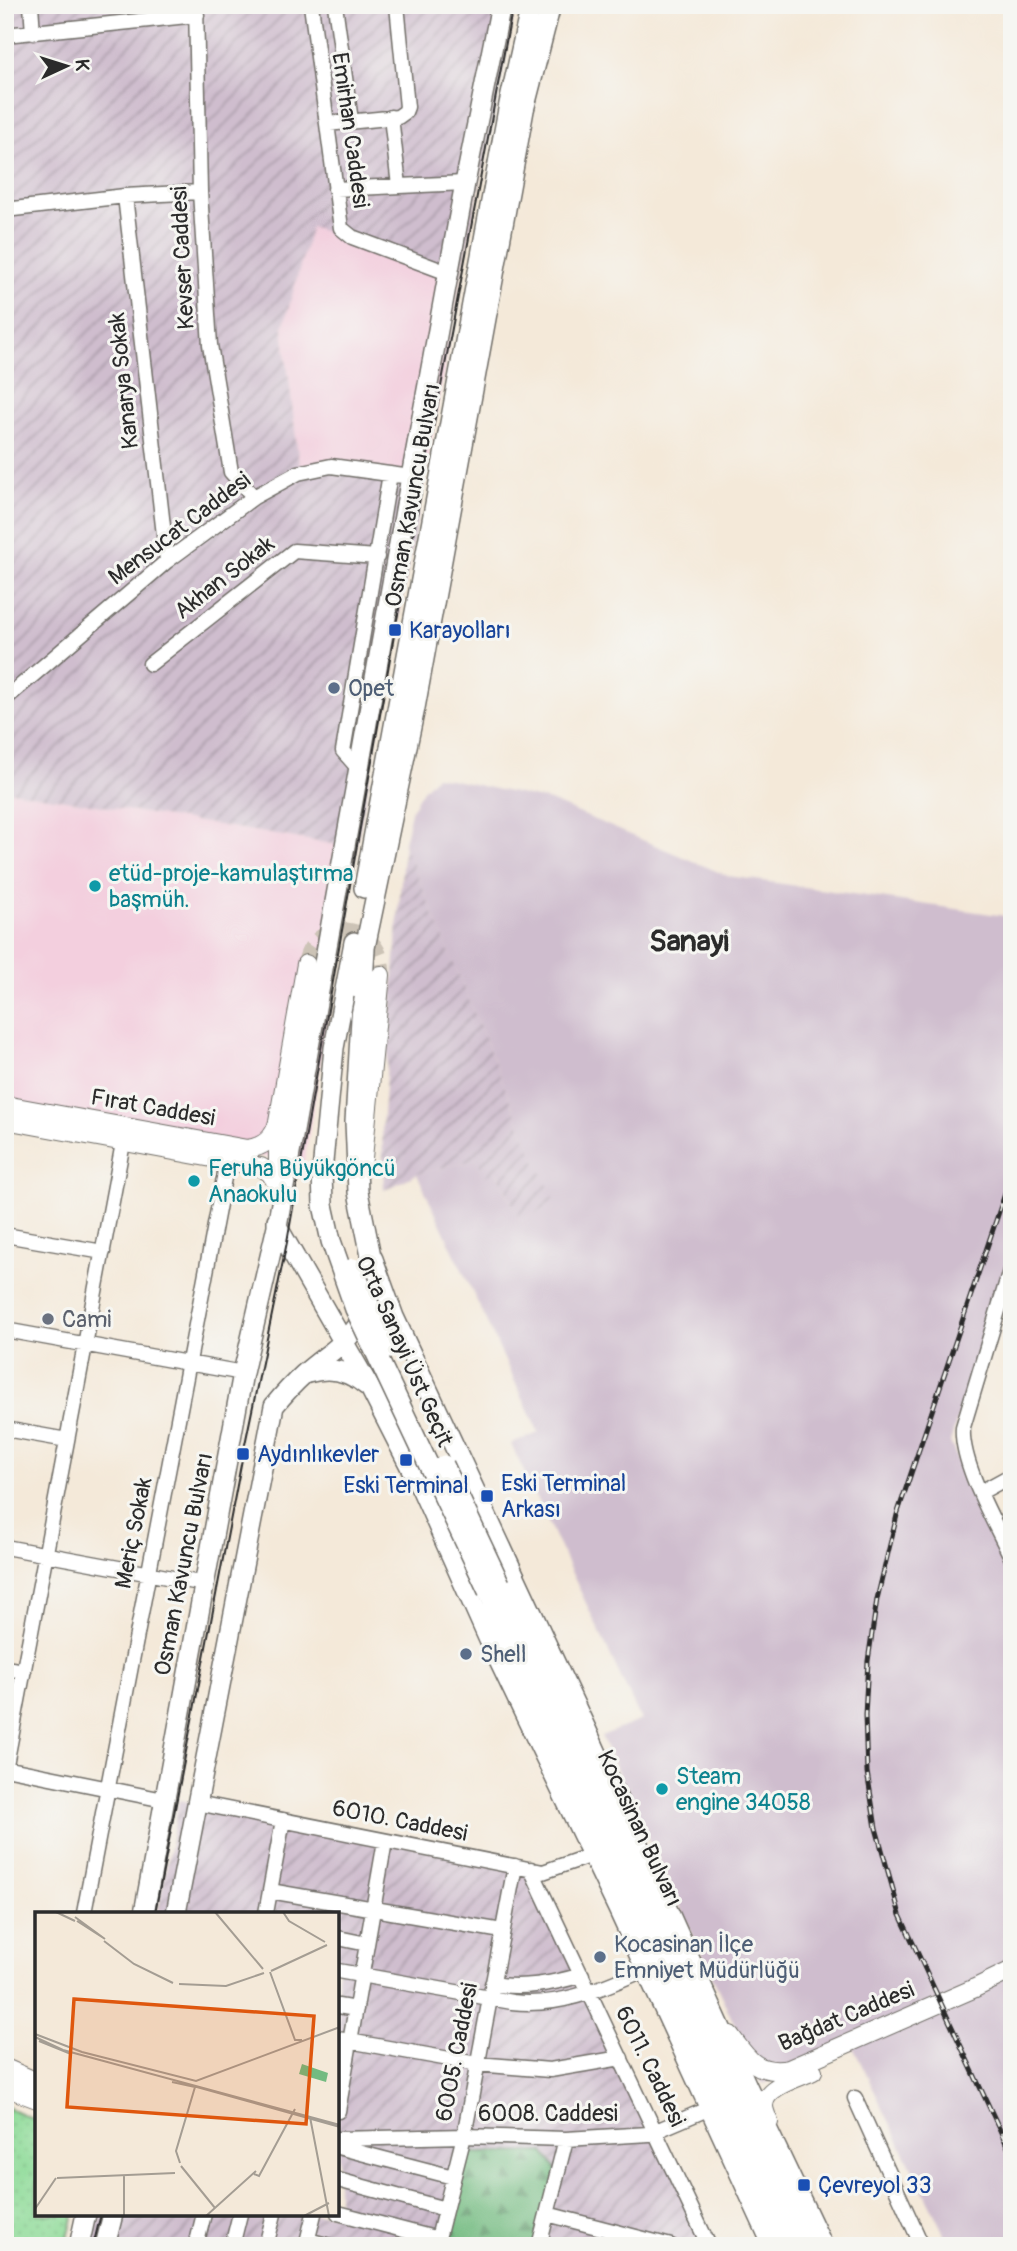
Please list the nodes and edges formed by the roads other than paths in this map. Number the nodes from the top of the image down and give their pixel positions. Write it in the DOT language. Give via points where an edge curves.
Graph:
graph roads {
  1 [pos="31,5"];
  2 [pos="311,5"];
  3 [pos="335,5"];
  4 [pos="397,5"];
  5 [pos="501,5"];
  6 [pos="531,5"];
  7 [pos="551,5"];
  8 [pos="197,10"];
  9 [pos="33,33"];
  10 [pos="5,35"];
  11 [pos="391,117"];
  12 [pos="351,121"];
  13 [pos="327,124"];
  14 [pos="465,183"];
  15 [pos="399,186"];
  16 [pos="335,189"];
  17 [pos="200,192"];
  18 [pos="125,196"];
  19 [pos="5,210"];
  20 [pos="448,274"];
  21 [pos="390,474"];
  22 [pos="411,477"];
  23 [pos="254,497"];
  24 [pos="377,557"];
  25 [pos="167,561"];
  26 [pos="150,664"];
  27 [pos="5,699"];
  28 [pos="358,768"];
  29 [pos="365,949"];
  30 [pos="306,964"];
  31 [pos="381,975"];
  32 [pos="349,996"];
  33 [pos="5,1105"];
  34 [pos="5,1120"];
  35 [pos="278,1122"];
  36 [pos="123,1143"];
  37 [pos="227,1162"];
  38 [pos="278,1185"];
  39 [pos="358,1192"];
  40 [pos="277,1226"];
  41 [pos="5,1235"];
  42 [pos="103,1252"];
  43 [pos="373,1259"];
  44 [pos="1012,1265"];
  45 [pos="318,1298"];
  46 [pos="370,1301"];
  47 [pos="5,1330"];
  48 [pos="344,1343"];
  49 [pos="407,1343"];
  50 [pos="85,1345"];
  51 [pos="188,1362"];
  52 [pos="358,1367"];
  53 [pos="243,1373"];
  54 [pos="303,1374"];
  55 [pos="371,1390"];
  56 [pos="5,1429"];
  57 [pos="67,1440"];
  58 [pos="1012,1475"];
  59 [pos="981,1492"];
  60 [pos="1007,1535"];
  61 [pos="5,1547"];
  62 [pos="46,1554"];
  63 [pos="1012,1559"];
  64 [pos="149,1574"];
  65 [pos="205,1584"];
  66 [pos="494,1588"];
  67 [pos="5,1668"];
  68 [pos="24,1671"];
  69 [pos="533,1673"];
  70 [pos="580,1716"];
  71 [pos="548,1762"];
  72 [pos="5,1769"];
  73 [pos="108,1789"];
  74 [pos="164,1800"];
  75 [pos="197,1803"];
  76 [pos="283,1821"];
  77 [pos="385,1841"];
  78 [pos="592,1855"];
  79 [pos="515,1866"];
  80 [pos="531,1869"];
  81 [pos="270,1891"];
  82 [pos="373,1908"];
  83 [pos="84,1912"];
  84 [pos="144,1912"];
  85 [pos="176,1912"];
  86 [pos="266,1912"];
  87 [pos="502,1931"];
  88 [pos="340,1938"];
  89 [pos="367,1944"];
  90 [pos="646,1969"];
  91 [pos="340,1970"];
  92 [pos="1012,1970"];
  93 [pos="362,1975"];
  94 [pos="582,1975"];
  95 [pos="1012,1980"];
  96 [pos="491,1990"];
  97 [pos="590,1993"];
  98 [pos="340,2006"];
  99 [pos="356,2009"];
  100 [pos="716,2016"];
  101 [pos="344,2040"];
  102 [pos="621,2058"];
  103 [pos="477,2064"];
  104 [pos="5,2068"];
  105 [pos="341,2074"];
  106 [pos="35,2081"];
  107 [pos="5,2087"];
  108 [pos="35,2098"];
  109 [pos="855,2098"];
  110 [pos="710,2108"];
  111 [pos="657,2132"];
  112 [pos="464,2136"];
  113 [pos="340,2139"];
  114 [pos="566,2139"];
  115 [pos="340,2148"];
  116 [pos="783,2162"];
  117 [pos="453,2177"];
  118 [pos="340,2181"];
  119 [pos="445,2209"];
  120 [pos="340,2214"];
  121 [pos="547,2214"];
  122 [pos="86,2216"];
  123 [pos="112,2216"];
  124 [pos="204,2216"];
  125 [pos="240,2216"];
  126 [pos="274,2216"];
  127 [pos="314,2216"];
  128 [pos="437,2242"];
  129 [pos="307,2243"];
  130 [pos="198,2245"];
  131 [pos="79,2246"];
  132 [pos="105,2246"];
  133 [pos="232,2246"];
  134 [pos="266,2246"];
  135 [pos="330,2246"];
  136 [pos="540,2246"];
  137 [pos="671,2246"];
  138 [pos="709,2246"];
  139 [pos="773,2246"];
  140 [pos="792,2246"];
  141 [pos="807,2246"];
  142 [pos="823,2246"];
  143 [pos="922,2246"];
  1 -- 9 [label="street"];
  2 -- 13 [label="street, Emirhan Caddesi"];
  3 -- 12 [label="street"];
  4 -- 11 [label="street" via="407,107 403,114"];
  5 -- 14 [label="highway"];
  6 -- 32 [label="highway, Osman Kavuncu Bulvarı" via="506,118"];
  7 -- 29 [label="highway, Osman Kavuncu Bulvarı"];
  8 -- 9 [label="street"];
  8 -- 17 [label="street, Kevser Caddesi"];
  9 -- 10 [label="street"];
  11 -- 12 [label="street"];
  11 -- 15 [label="street"];
  12 -- 13 [label="street"];
  13 -- 16 [label="street, Emirhan Caddesi"];
  14 -- 15 [label="street"];
  14 -- 20 [label="highway"];
  15 -- 16 [label="street"];
  16 -- 20 [label="street, Emirhan Caddesi" via="341,228 348,235"];
  17 -- 18 [label="street"];
  17 -- 23 [label="street, Kevser Caddesi" via="210,345 231,472"];
  18 -- 19 [label="street"];
  18 -- 25 [label="street, Kanarya Sokak"];
  20 -- 22 [label="highway"];
  21 -- 22 [label="street, Mensucat Caddesi"];
  21 -- 23 [label="street, Mensucat Caddesi" via="331,466 298,473"];
  21 -- 24 [label="street"];
  22 -- 28 [label="highway"];
  23 -- 25 [label="street, Mensucat Caddesi"];
  24 -- 26 [label="street, Akhan Sokak" via="294,551"];
  24 -- 28 [label="street" via="343,751"];
  25 -- 27 [label="street, Mensucat Caddesi"];
  28 -- 40 [label="highway"];
  29 -- 32 [label="highway"];
  29 -- 39 [label="highway" via="355,1122"];
  30 -- 35 [label="main road"];
  31 -- 39 [label="main road"];
  32 -- 66 [label="highway, Orta Sanayi Üst Geçit, bridge" via="334,1048 322,1172 331,1241 355,1308"];
  33 -- 35 [label="main road, Fırat Caddesi" via="247,1149 267,1141"];
  34 -- 36 [label="main road, Fırat Caddesi"];
  35 -- 38 [label="main road"];
  36 -- 37 [label="main road, Fırat Caddesi"];
  36 -- 42 [label="street"];
  37 -- 38 [label="main road, Fırat Caddesi" via="261,1167"];
  37 -- 51 [label="street, Meriç Sokak"];
  38 -- 40 [label="highway"];
  39 -- 43 [label="highway"];
  40 -- 45 [label="highway"];
  40 -- 53 [label="highway, Osman Kavuncu Bulvarı"];
  41 -- 42 [label="street"];
  42 -- 50 [label="street"];
  43 -- 46 [label="highway"];
  43 -- 49 [label="highway"];
  44 -- 59 [label="street" via="963,1427 965,1456"];
  45 -- 46 [label="highway" via="346,1313"];
  45 -- 48 [label="highway"];
  46 -- 48 [label="highway"];
  47 -- 50 [label="street"];
  48 -- 52 [label="highway"];
  48 -- 54 [label="highway"];
  49 -- 52 [label="highway" via="397,1334 373,1329 357,1343"];
  49 -- 70 [label="highway"];
  50 -- 51 [label="street"];
  50 -- 57 [label="street"];
  51 -- 53 [label="street"];
  51 -- 64 [label="street, Meriç Sokak"];
  52 -- 55 [label="highway"];
  53 -- 65 [label="highway, Osman Kavuncu Bulvarı"];
  54 -- 55 [label="highway" via="343,1372"];
  54 -- 75 [label="highway" via="274,1406"];
  55 -- 71 [label="highway"];
  56 -- 57 [label="street"];
  57 -- 62 [label="street"];
  58 -- 59 [label="street"];
  59 -- 60 [label="street"];
  60 -- 63 [label="street"];
  61 -- 62 [label="street"];
  62 -- 64 [label="street"];
  62 -- 68 [label="street"];
  64 -- 65 [label="street"];
  64 -- 73 [label="street, Meriç Sokak"];
  65 -- 74 [label="highway, Osman Kavuncu Bulvarı"];
  66 -- 69 [label="highway, Kocasinan Bulvarı"];
  67 -- 68 [label="street"];
  68 -- 72 [label="street"];
  69 -- 70 [label="highway"];
  69 -- 71 [label="highway"];
  69 -- 140 [label="highway, Kocasinan Bulvarı"];
  69 -- 141 [label="highway, Kocasinan Bulvarı"];
  70 -- 100 [label="highway"];
  71 -- 78 [label="highway"];
  72 -- 73 [label="street"];
  73 -- 74 [label="street"];
  73 -- 83 [label="street, Meriç Sokak"];
  74 -- 84 [label="highway, Osman Kavuncu Bulvarı"];
  75 -- 76 [label="street, 6010. Caddesi"];
  75 -- 85 [label="highway"];
  76 -- 77 [label="street, 6010. Caddesi"];
  76 -- 81 [label="street"];
  77 -- 79 [label="street, 6010. Caddesi"];
  77 -- 82 [label="street"];
  78 -- 80 [label="street, 6010. Caddesi" via="543,1872"];
  78 -- 90 [label="highway"];
  79 -- 80 [label="street, 6010. Caddesi"];
  79 -- 87 [label="street, 6005. Caddesi"];
  80 -- 94 [label="street, 6011. Caddesi"];
  81 -- 82 [label="street"];
  81 -- 86 [label="street"];
  82 -- 87 [label="street"];
  82 -- 89 [label="street"];
  87 -- 96 [label="street, 6005. Caddesi"];
  88 -- 89 [label="street"];
  89 -- 93 [label="street"];
  90 -- 97 [label="street"];
  90 -- 110 [label="highway"];
  91 -- 93 [label="street"];
  92 -- 100 [label="main road, Bağdat Caddesi" via="781,2071 766,2070 748,2060"];
  93 -- 96 [label="street"];
  93 -- 99 [label="street"];
  94 -- 96 [label="street" via="550,1984"];
  94 -- 97 [label="street, 6011. Caddesi"];
  95 -- 116 [label="main road, Bağdat Caddesi" via="770,2092 764,2108"];
  96 -- 97 [label="street" via="512,2002 534,2004"];
  96 -- 103 [label="street, 6005. Caddesi"];
  97 -- 102 [label="street, 6011. Caddesi"];
  98 -- 99 [label="street"];
  99 -- 101 [label="street"];
  100 -- 116 [label="highway"];
  101 -- 103 [label="street"];
  101 -- 105 [label="street"];
  102 -- 103 [label="street" via="550,2070"];
  102 -- 111 [label="street, 6011. Caddesi"];
  103 -- 112 [label="street, 6005. Caddesi"];
  104 -- 106 [label="main road"];
  107 -- 108 [label="main road"];
  109 -- 143 [label="street"];
  110 -- 111 [label="street, 6008. Caddesi"];
  110 -- 139 [label="highway"];
  111 -- 114 [label="street, 6008. Caddesi"];
  111 -- 138 [label="street, 6011. Caddesi"];
  112 -- 113 [label="street, 6008. Caddesi"];
  112 -- 114 [label="street, 6008. Caddesi"];
  112 -- 117 [label="street, 6005. Caddesi"];
  114 -- 121 [label="street"];
  115 -- 117 [label="street"];
  116 -- 142 [label="highway"];
  117 -- 119 [label="street, 6005. Caddesi"];
  118 -- 119 [label="street"];
  119 -- 128 [label="street, 6005. Caddesi"];
  120 -- 128 [label="street"];
  121 -- 136 [label="street"];
  121 -- 137 [label="street"];
  122 -- 131 [label="highway"];
  123 -- 132 [label="highway"];
  124 -- 130 [label="street"];
  125 -- 133 [label="street"];
  126 -- 134 [label="street"];
  127 -- 129 [label="street"];
  129 -- 135 [label="street"];
}
